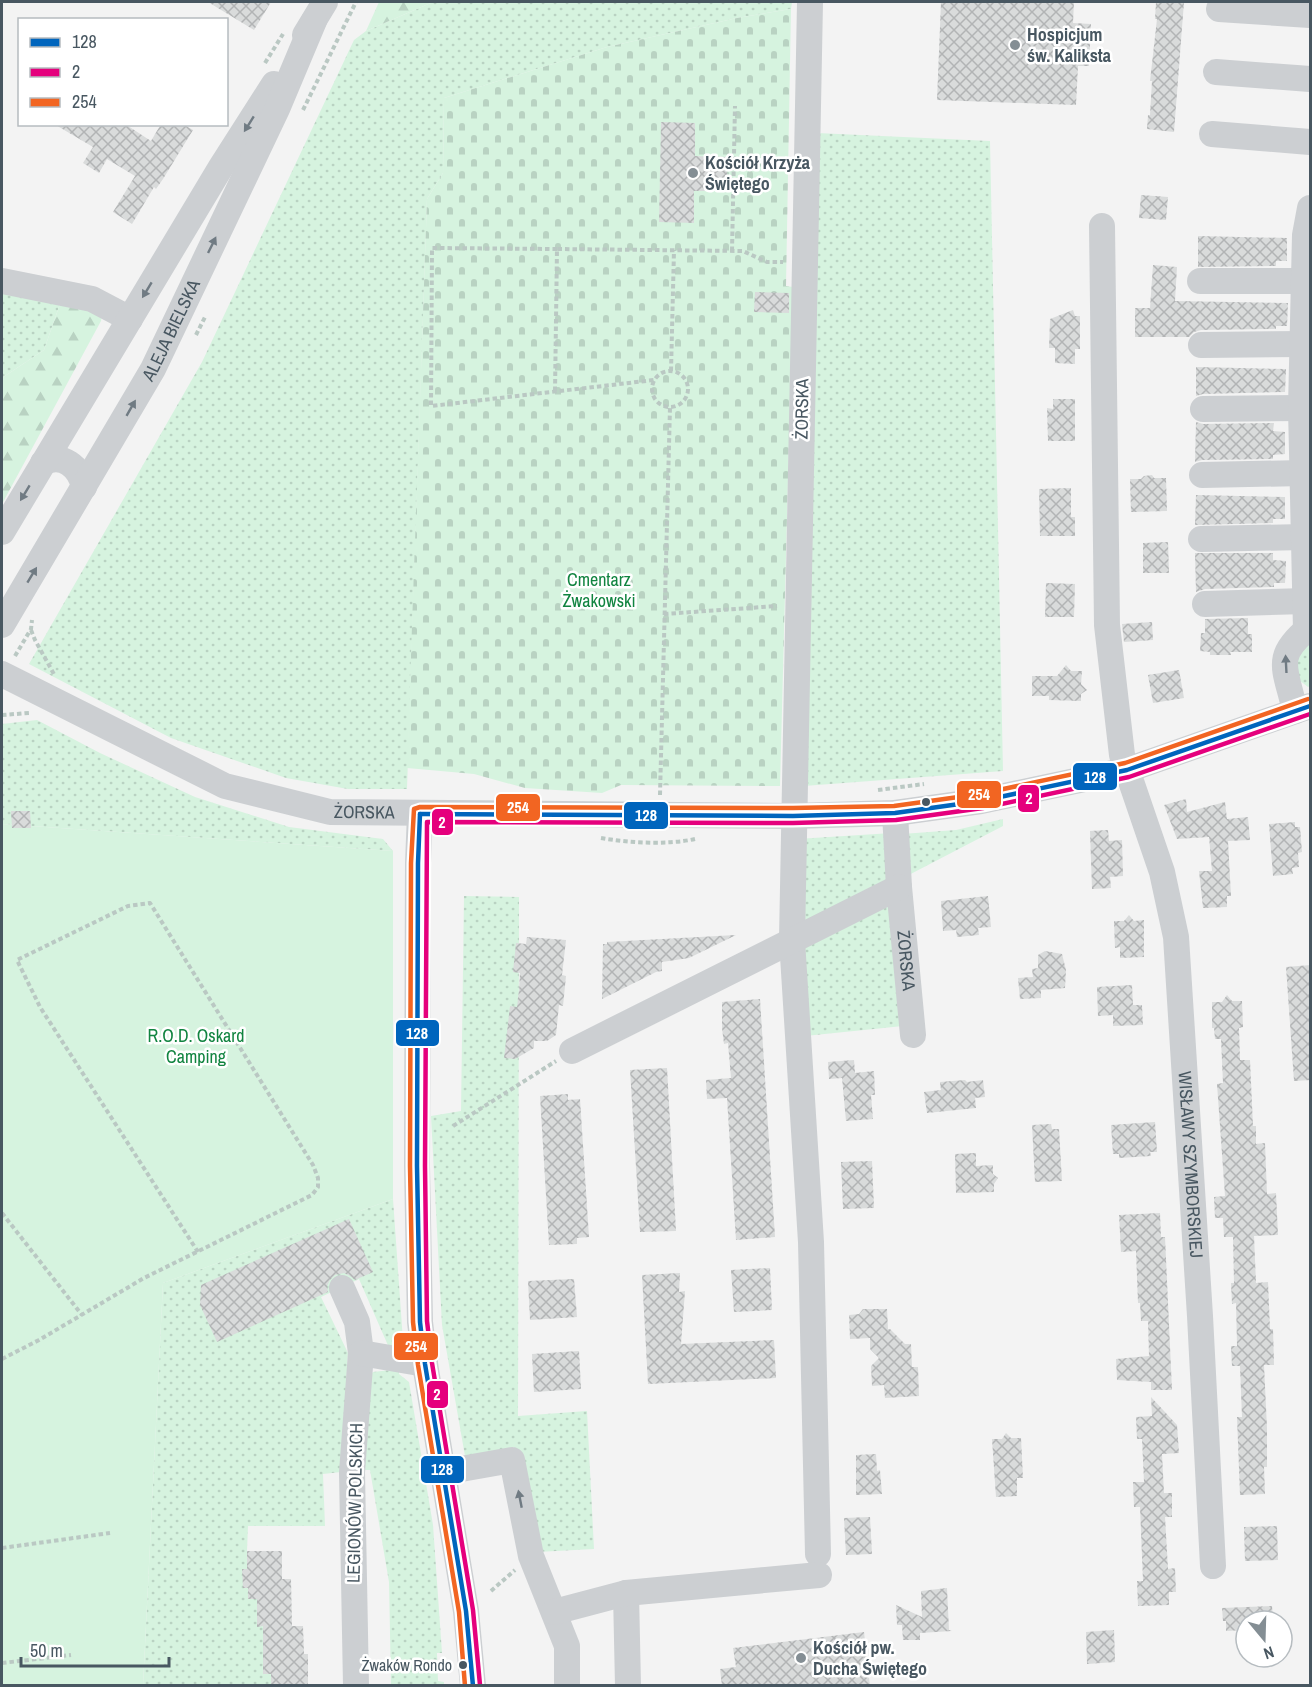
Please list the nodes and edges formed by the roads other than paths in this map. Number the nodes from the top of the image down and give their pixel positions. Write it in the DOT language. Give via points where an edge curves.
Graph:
graph roads {
  1 [pos="810,2"];
  2 [pos="315,9"];
  3 [pos="1219,9"];
  4 [pos="1311,15"];
  5 [pos="1216,72"];
  6 [pos="1311,78"];
  7 [pos="1212,134"];
  8 [pos="1311,142"];
  9 [pos="1311,208"];
  10 [pos="1102,226"];
  11 [pos="1200,280"];
  12 [pos="2,281"];
  13 [pos="1304,281"];
  14 [pos="130,319"];
  15 [pos="1303,344"];
  16 [pos="1201,345"];
  17 [pos="1301,408"];
  18 [pos="1203,409"];
  19 [pos="43,463"];
  20 [pos="1303,473"];
  21 [pos="1202,475"];
  22 [pos="84,487"];
  23 [pos="2,532"];
  24 [pos="1304,537"];
  25 [pos="1201,539"];
  26 [pos="1306,601"];
  27 [pos="1205,604"];
  28 [pos="2,625"];
  29 [pos="1308,628"];
  30 [pos="2,674"];
  31 [pos="1303,709"];
  32 [pos="1127,770"];
  33 [pos="895,813"];
  34 [pos="420,814"];
  35 [pos="793,816"];
  36 [pos="899,887"];
  37 [pos="792,940"];
  38 [pos="914,1035"];
  39 [pos="572,1051"];
  40 [pos="342,1288"];
  41 [pos="361,1353"];
  42 [pos="425,1364"];
  43 [pos="444,1472"];
  44 [pos="1212,1566"];
  45 [pos="626,1593"];
  46 [pos="554,1612"];
  47 [pos="356,1686"];
  48 [pos="473,1686"];
  49 [pos="567,1686"];
  50 [pos="628,1686"];
  1 -- 35 [label="street, ŻORSKA"];
  2 -- 14 [label="street, ALEJA BIELSKA, one-way"];
  22 -- 2 [label="street, ALEJA BIELSKA, one-way" via="153,369 277,109"];
  3 -- 4 [label="street"];
  5 -- 6 [label="street"];
  7 -- 8 [label="street"];
  9 -- 13 [label="street" via="1305,235"];
  10 -- 32 [label="street" via="1107,625"];
  11 -- 13 [label="street"];
  12 -- 14 [label="street" via="92,299"];
  13 -- 15 [label="street"];
  14 -- 19 [label="street, ALEJA BIELSKA"];
  15 -- 16 [label="street"];
  15 -- 17 [label="street"];
  17 -- 18 [label="street"];
  17 -- 20 [label="street"];
  19 -- 22 [label="street" via="56,459 68,462 79,471"];
  19 -- 23 [label="street, ALEJA BIELSKA, one-way"];
  20 -- 21 [label="street"];
  20 -- 24 [label="street"];
  28 -- 22 [label="street, ALEJA BIELSKA, one-way"];
  24 -- 25 [label="street"];
  24 -- 26 [label="street"];
  26 -- 27 [label="street"];
  26 -- 29 [label="street"];
  31 -- 29 [label="street, ŻORSKA, one-way" via="1284,661 1287,650"];
  30 -- 34 [label="street, ŻORSKA" via="225,786 330,812"];
  31 -- 32 [label="street, ŻORSKA"];
  32 -- 33 [label="street, ŻORSKA" via="981,801"];
  32 -- 44 [label="street, WISŁAWY SZYMBORSKIEJ" via="1162,872 1176,937"];
  33 -- 35 [label="street, ŻORSKA"];
  33 -- 36 [label="street, ŻORSKA"];
  34 -- 35 [label="street, ŻORSKA"];
  34 -- 42 [label="street" via="417,1166 420,1322"];
  35 -- 37 [label="street, ŻORSKA"];
  36 -- 37 [label="street"];
  36 -- 38 [label="street, ŻORSKA"];
  37 -- 39 [label="street"];
  37 -- 45 [label="street, ŻORSKA" via="811,1242 818,1564"];
  40 -- 41 [label="street, LEGIONÓW POLSKICH" via="357,1322"];
  41 -- 42 [label="street"];
  41 -- 47 [label="street, LEGIONÓW POLSKICH" via="352,1472"];
  42 -- 43 [label="street"];
  46 -- 43 [label="street, one-way" via="531,1556 512,1460"];
  43 -- 48 [label="street" via="466,1611"];
  45 -- 46 [label="street"];
  45 -- 50 [label="street"];
  46 -- 49 [label="street" via="567,1646"];
}
